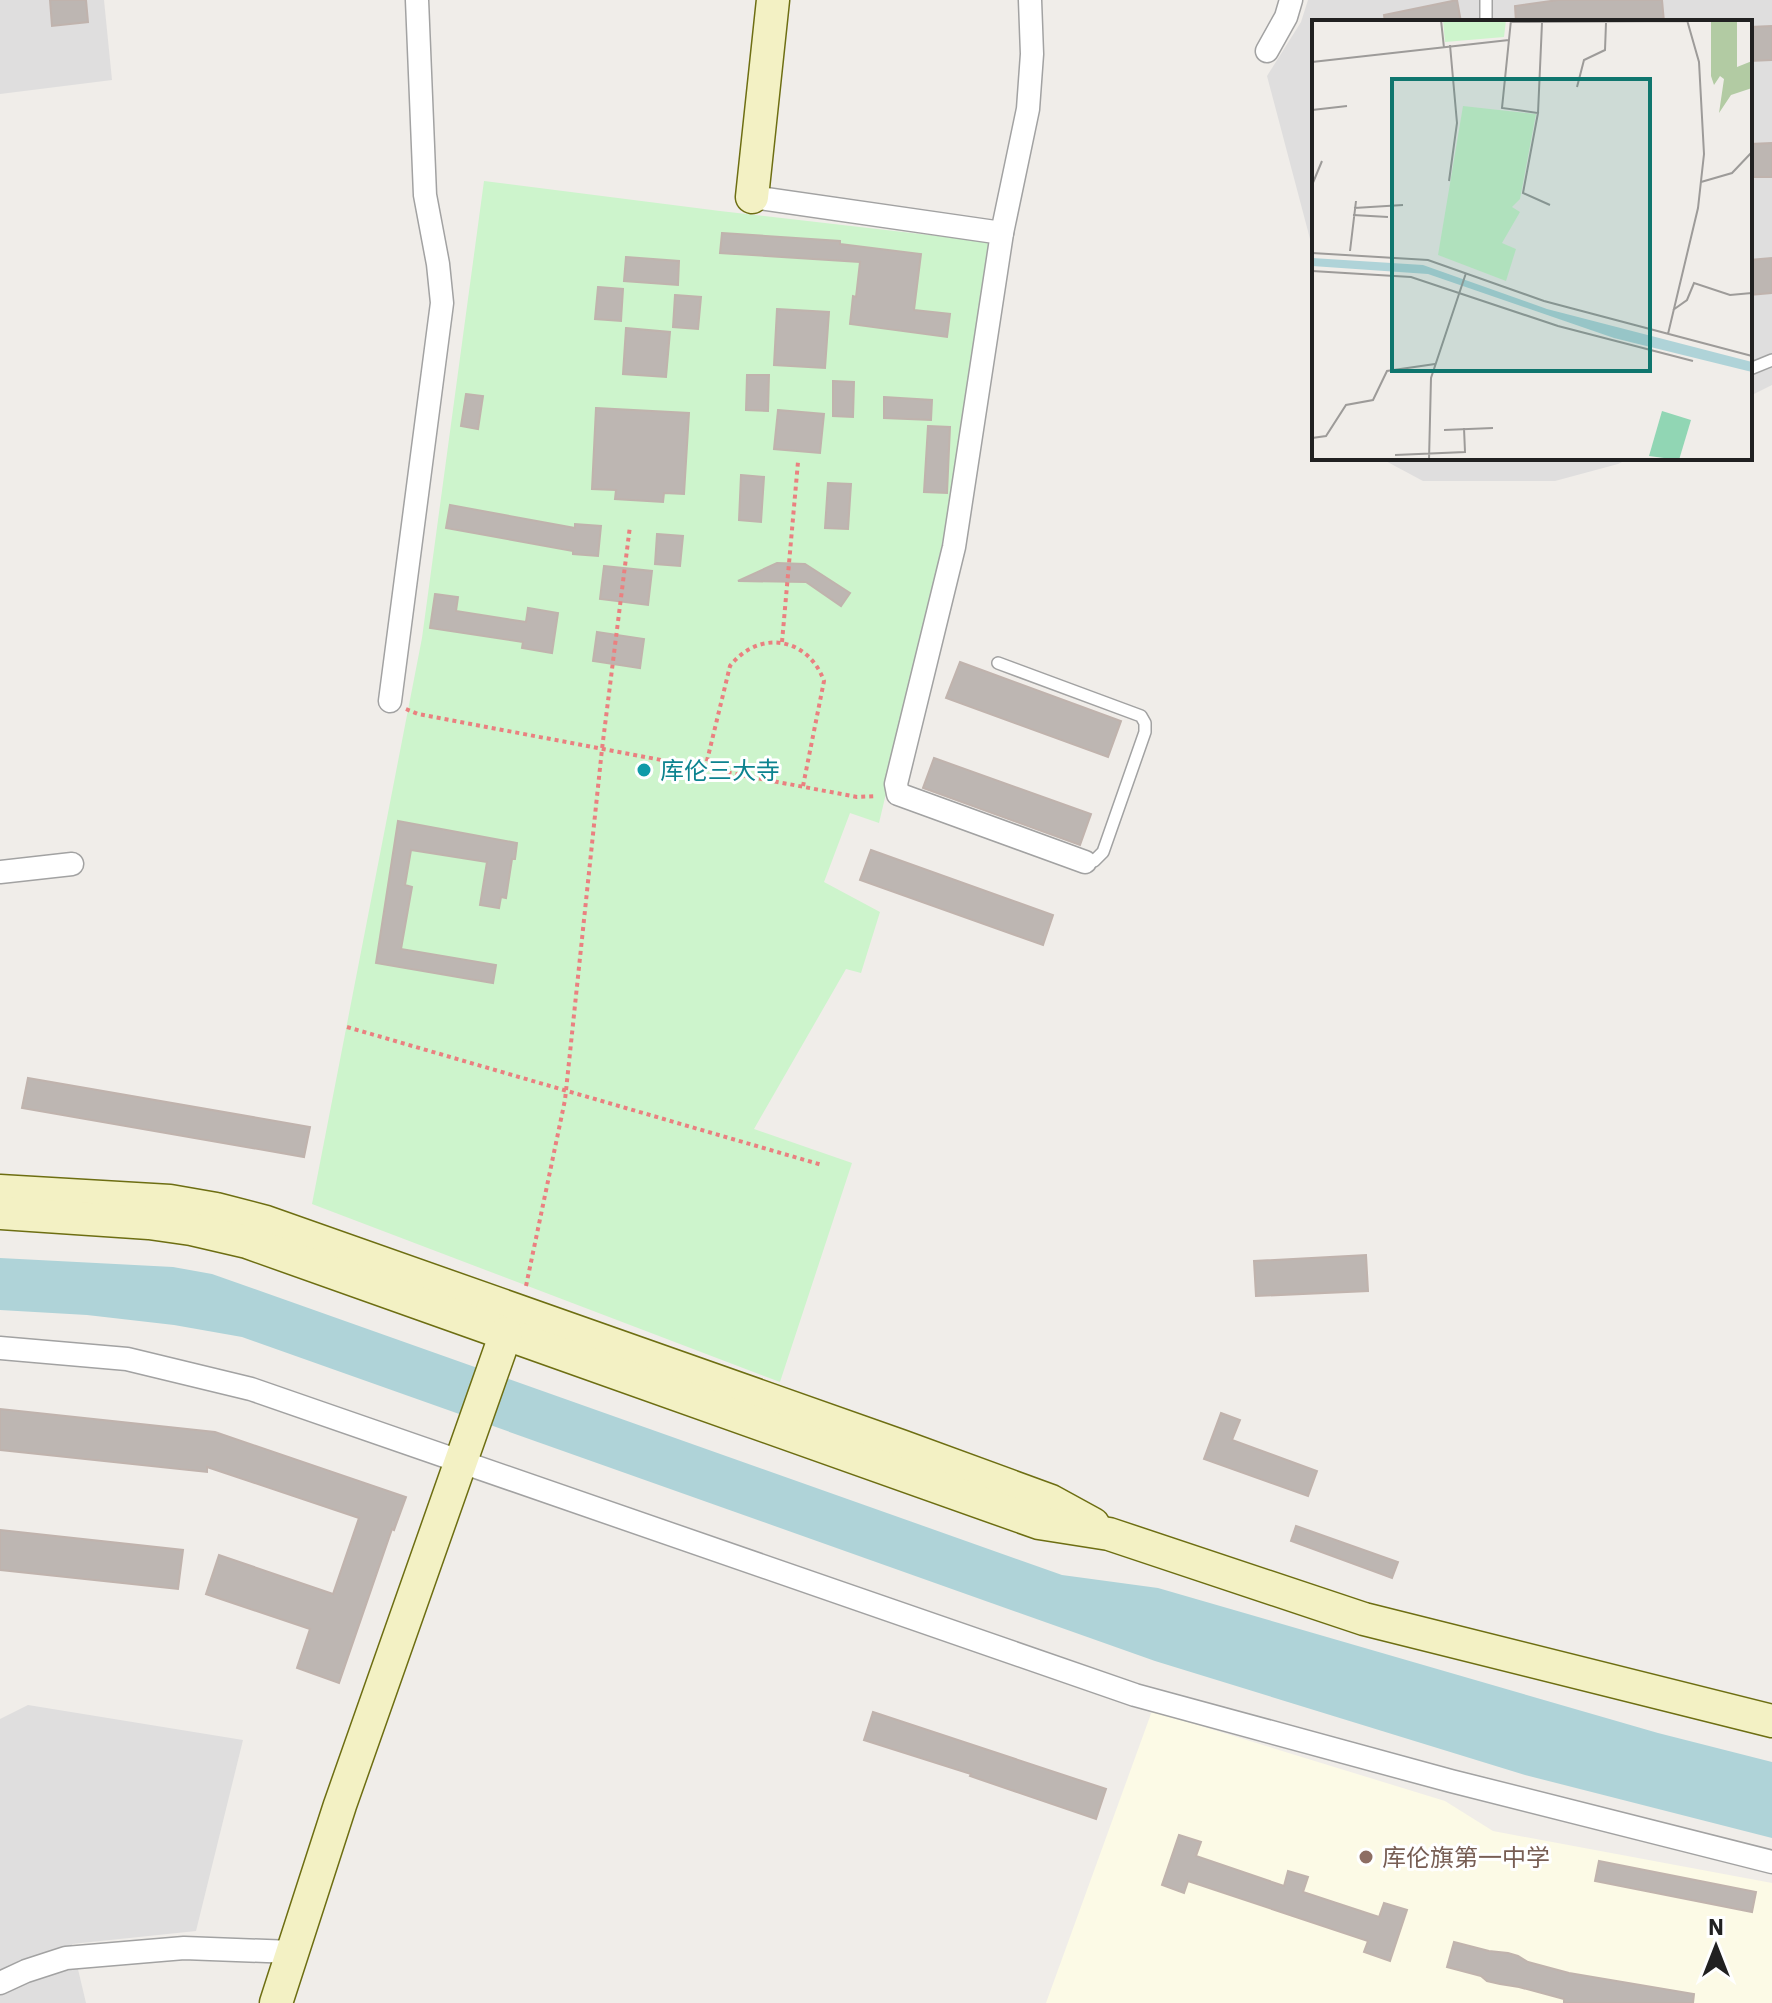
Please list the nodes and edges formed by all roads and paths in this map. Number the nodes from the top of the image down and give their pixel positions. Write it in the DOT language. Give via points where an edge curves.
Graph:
graph roads {
  1 [pos="417,0"];
  2 [pos="773,0"];
  3 [pos="1030,0"];
  4 [pos="1291,0"];
  5 [pos="1267,51"];
  6 [pos="752,197"];
  7 [pos="1002,233"];
  8 [pos="1772,360"];
  9 [pos="1752,368"];
  10 [pos="798,462"];
  11 [pos="630,526"];
  12 [pos="782,642"];
  13 [pos="998,663"];
  14 [pos="390,701"];
  15 [pos="602,749"];
  16 [pos="705,769"];
  17 [pos="803,787"];
  18 [pos="898,794"];
  19 [pos="1085,862"];
  20 [pos="72,864"];
  21 [pos="0,872"];
  22 [pos="347,1027"];
  23 [pos="566,1091"];
  24 [pos="822,1165"];
  25 [pos="0,1191"];
  26 [pos="0,1213"];
  27 [pos="513,1322"];
  28 [pos="0,1348"];
  29 [pos="461,1462"];
  30 [pos="1772,1721"];
  31 [pos="1772,1862"];
  32 [pos="292,1952"];
  33 [pos="0,1983"];
  34 [pos="276,2003"];
  1 -- 14 [label="street" via="425,195 442,303"];
  2 -- 6 [label="main road"];
  3 -- 7 [label="street" via="1028,109"];
  4 -- 5 [label="street"];
  6 -- 7 [label="street"];
  7 -- 18 [label="street" via="954,547 896,784"];
  8 -- 9 [label="lane"];
  10 -- 12 [label="path"];
  11 -- 15 [label="path"];
  12 -- 16 [label="path" via="758,644 730,666"];
  12 -- 17 [label="path" via="804,651 824,681"];
  13 -- 19 [label="lane" via="1141,716 1145,723 1103,852"];
  14 -- 15 [label="path" via="418,714"];
  15 -- 16 [label="path"];
  15 -- 23 [label="path"];
  16 -- 17 [label="path"];
  17 -- 18 [label="path" via="857,797"];
  18 -- 19 [label="street"];
  20 -- 21 [label="street"];
  22 -- 23 [label="path"];
  23 -- 24 [label="path"];
  23 -- 27 [label="path"];
  25 -- 27 [label="main road" via="170,1201 216,1209 266,1222"];
  26 -- 27 [label="main road" via="191,1229"];
  27 -- 29 [label="main road"];
  27 -- 30 [label="main road" via="1051,1501 1109,1534 1364,1619"];
  28 -- 29 [label="street" via="127,1359 251,1389"];
  29 -- 31 [label="street" via="1135,1695"];
  29 -- 32 [label="main road"];
  32 -- 33 [label="street" via="184,1948 66,1958"];
  32 -- 34 [label="main road"];
}
